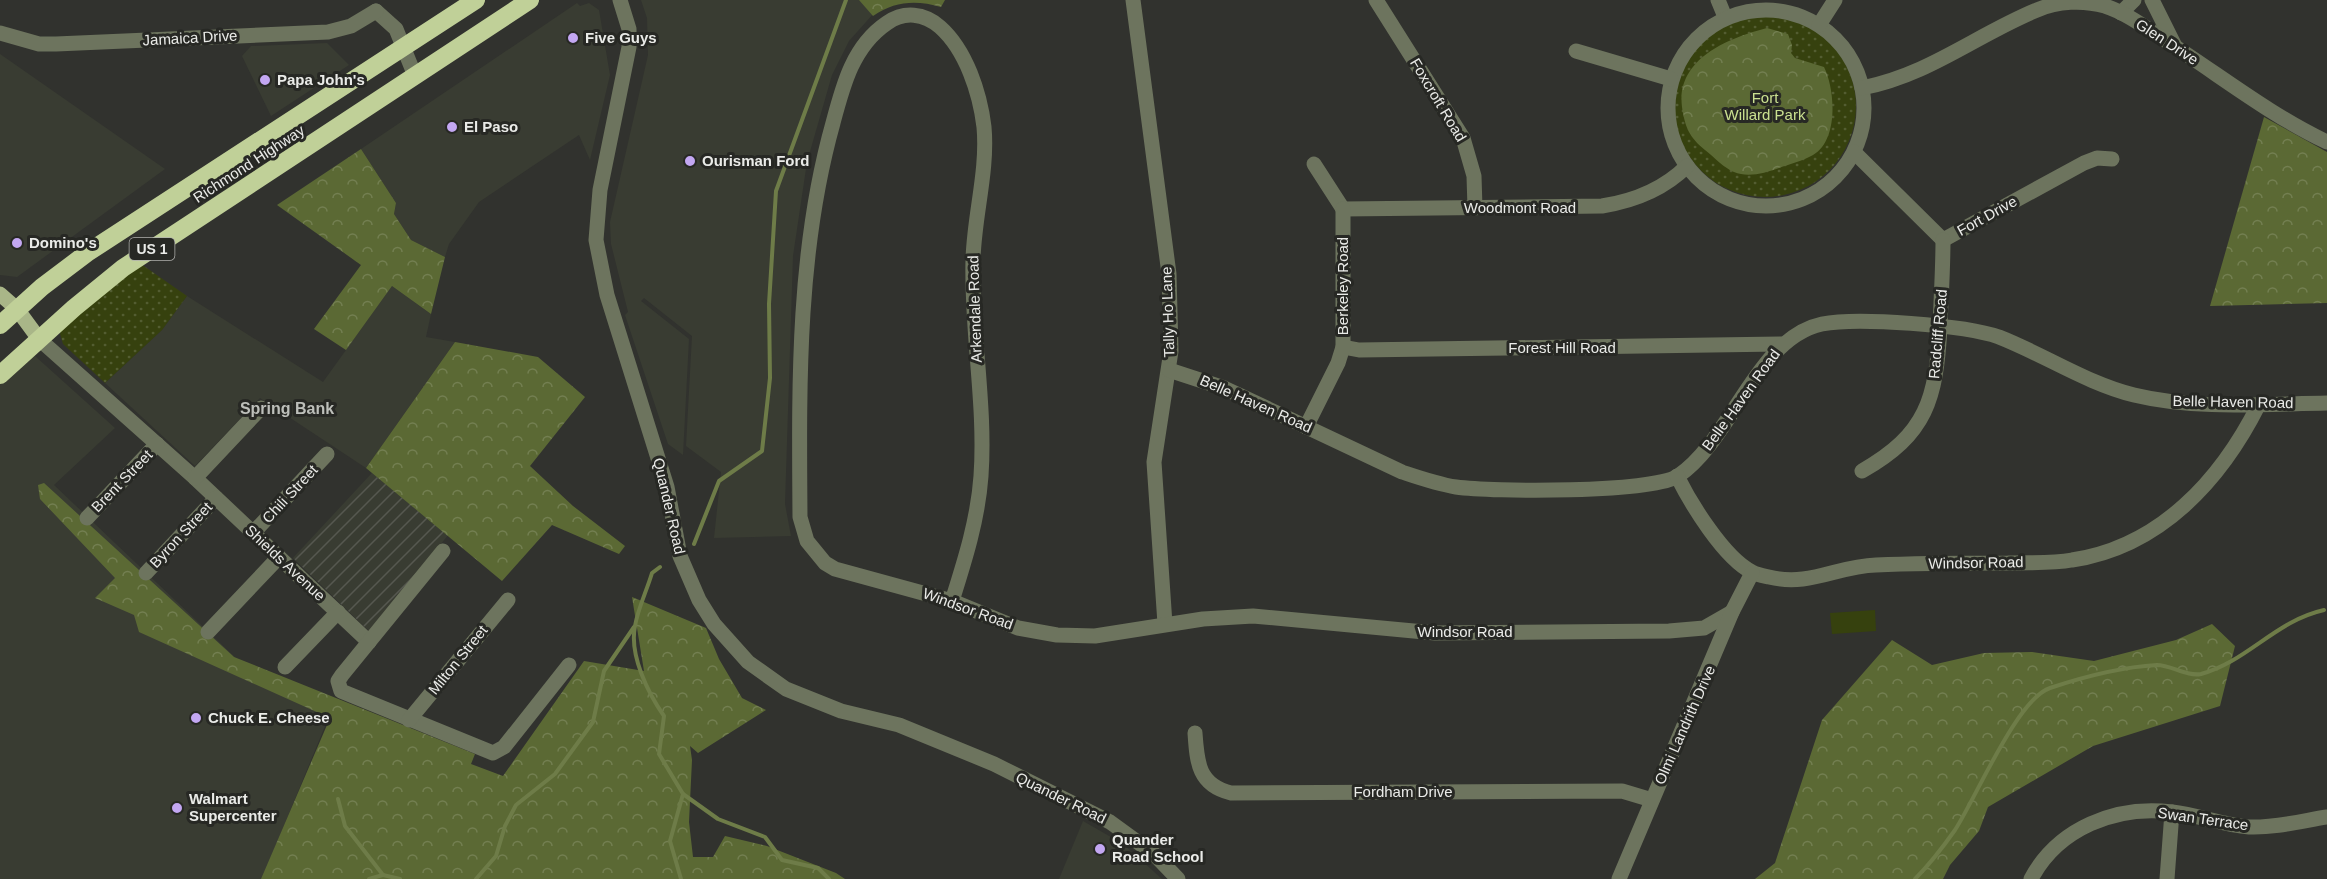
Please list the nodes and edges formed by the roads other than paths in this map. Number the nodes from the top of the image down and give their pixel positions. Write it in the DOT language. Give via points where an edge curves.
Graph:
graph roads {
  1 [pos="476,0"];
  2 [pos="530,0"];
  3 [pos="621,0"];
  4 [pos="1133,0"];
  5 [pos="1376,0"];
  6 [pos="1718,0"];
  7 [pos="1835,0"];
  8 [pos="2134,0"];
  9 [pos="2152,0"];
  10 [pos="378,5"];
  11 [pos="2121,13"];
  12 [pos="1725,17"];
  13 [pos="1819,25"];
  14 [pos="939,26"];
  15 [pos="0,33"];
  16 [pos="2175,46"];
  17 [pos="404,47"];
  18 [pos="1576,51"];
  19 [pos="415,76"];
  20 [pos="1671,79"];
  21 [pos="1862,88"];
  22 [pos="2327,142"];
  23 [pos="1854,152"];
  24 [pos="2112,159"];
  25 [pos="1314,164"];
  26 [pos="1687,166"];
  27 [pos="1475,208"];
  28 [pos="1343,209"];
  29 [pos="1943,240"];
  30 [pos="0,294"];
  31 [pos="17,309"];
  32 [pos="1,322"];
  33 [pos="1940,326"];
  34 [pos="39,339"];
  35 [pos="1781,344"];
  36 [pos="1343,347"];
  37 [pos="1169,370"];
  38 [pos="0,375"];
  39 [pos="2327,403"];
  40 [pos="2259,404"];
  41 [pos="261,408"];
  42 [pos="1306,427"];
  43 [pos="157,444"];
  44 [pos="327,454"];
  45 [pos="1862,471"];
  46 [pos="1677,476"];
  47 [pos="195,478"];
  48 [pos="216,498"];
  49 [pos="87,518"];
  50 [pos="253,533"];
  51 [pos="443,551"];
  52 [pos="279,557"];
  53 [pos="146,573"];
  54 [pos="1752,573"];
  55 [pos="508,600"];
  56 [pos="952,601"];
  57 [pos="338,612"];
  58 [pos="1732,612"];
  59 [pos="1165,624"];
  60 [pos="208,632"];
  61 [pos="369,642"];
  62 [pos="569,665"];
  63 [pos="285,667"];
  64 [pos="409,720"];
  65 [pos="1195,733"];
  66 [pos="1652,800"];
  67 [pos="2172,812"];
  68 [pos="2327,817"];
  69 [pos="1178,879"];
  70 [pos="1619,879"];
  71 [pos="2031,879"];
  72 [pos="2167,879"];
  1 -- 17 [label="highway, Richmond Highway / US 1"];
  2 -- 19 [label="highway, Richmond Highway / US 1"];
  3 -- 69 [label="street, Quander Road" via="629,29 629,47 600,190 596,240 607,295 667,487 680,556 709,616 748,662 786,688 841,711 900,725 994,764 1110,822 1154,854"];
  4 -- 37 [label="street, Tally Ho Lane" via="1168,274"];
  5 -- 27 [label="street, Foxcroft Road" via="1463,138 1474,176"];
  6 -- 12 [label="street"];
  7 -- 13 [label="street"];
  8 -- 11 [label="street"];
  9 -- 16 [label="street"];
  10 -- 15 [label="street, Jamaica Drive" via="351,26 328,32 56,44 39,44"];
  10 -- 17 [label="street"];
  11 -- 16 [label="street, Glen Drive"];
  11 -- 21 [label="street, Glen Drive" via="2081,3 2049,6 1934,65"];
  12 -- 13 [label="street" via="1773,10 1796,14"];
  12 -- 20 [label="street" via="1690,45"];
  13 -- 21 [label="street" via="1842,46"];
  14 -- 56 [label="street, Arkendale Road" via="970,73 984,140 973,263 981,476 968,552"];
  14 -- 56 [label="street, Windsor Road" via="920,15 891,20 865,42 842,86 810,226 803,299 800,517 811,547 835,569"];
  16 -- 22 [label="street, Glen Drive" via="2275,114"];
  17 -- 19 [label="street"];
  17 -- 31 [label="highway, Richmond Highway / US 1" via="87,253"];
  18 -- 20 [label="street"];
  19 -- 34 [label="highway, Richmond Highway / US 1" via="123,268"];
  20 -- 26 [label="street" via="1669,126"];
  21 -- 23 [label="street" via="1862,125"];
  23 -- 26 [label="street" via="1841,171 1819,190 1797,201 1766,207 1723,196 1701,182"];
  23 -- 29 [label="street, Fort Drive"];
  24 -- 29 [label="street, Fort Drive" via="2097,158 2084,163"];
  25 -- 28 [label="street"];
  26 -- 27 [label="street, Woodmont Road" via="1655,190 1625,202 1587,207"];
  27 -- 28 [label="street, Woodmont Road"];
  28 -- 36 [label="street, Berkeley Road"];
  29 -- 33 [label="street, Radcliff Road"];
  30 -- 31 [label="main road"];
  31 -- 32 [label="highway, Richmond Highway / US 1"];
  31 -- 34 [label="main road"];
  32 -- 34 [label="main road"];
  33 -- 35 [label="street, Belle Haven Road" via="1832,323 1804,330"];
  33 -- 40 [label="street, Belle Haven Road" via="1996,336 2090,380 2135,395 2186,403"];
  33 -- 45 [label="street, Radcliff Road" via="1936,378 1923,415 1899,446"];
  34 -- 38 [label="highway, Richmond Highway / US 1"];
  34 -- 43 [label="street, Shields Avenue"];
  35 -- 36 [label="street, Forest Hill Road" via="1371,350"];
  35 -- 46 [label="street, Belle Haven Road" via="1703,453"];
  36 -- 42 [label="street, Berkeley Road"];
  37 -- 42 [label="street, Belle Haven Road" via="1224,388"];
  37 -- 59 [label="street, Tally Ho Lane" via="1154,462"];
  39 -- 40 [label="street, Belle Haven Road"];
  40 -- 54 [label="street, Windsor Road" via="2195,497 2156,529 2109,551 2055,562 1873,565 1801,581"];
  41 -- 47 [label="street"];
  42 -- 46 [label="street, Belle Haven Road" via="1402,472 1458,487 1645,486"];
  43 -- 47 [label="street, Shields Avenue"];
  43 -- 49 [label="street, Brent Street"];
  44 -- 50 [label="street, Chili Street"];
  46 -- 54 [label="street" via="1707,525"];
  47 -- 48 [label="street, Shields Avenue"];
  48 -- 50 [label="street, Shields Avenue"];
  48 -- 53 [label="street, Byron Street"];
  50 -- 52 [label="street, Shields Avenue"];
  51 -- 61 [label="street"];
  52 -- 57 [label="street, Shields Avenue"];
  52 -- 60 [label="street"];
  54 -- 58 [label="street, Olmi Landrith Drive"];
  55 -- 64 [label="street, Milton Street"];
  56 -- 59 [label="street, Windsor Road" via="1018,628 1057,635 1095,636"];
  57 -- 61 [label="street, Shields Avenue"];
  57 -- 63 [label="street"];
  58 -- 59 [label="street, Windsor Road" via="1704,628 1669,631 1435,633 1253,616"];
  58 -- 66 [label="street, Olmi Landrith Drive"];
  61 -- 64 [label="street" via="338,681 341,691"];
  62 -- 64 [label="street" via="499,752 486,751"];
  65 -- 66 [label="street, Fordham Drive" via="1201,773 1212,786 1231,794 1622,791"];
  66 -- 70 [label="street, Olmi Landrith Drive"];
  67 -- 68 [label="street, Swan Terrace" via="2249,827"];
  67 -- 71 [label="street, Swan Terrace" via="2133,812 2091,824 2058,843"];
  67 -- 72 [label="street"];
}
